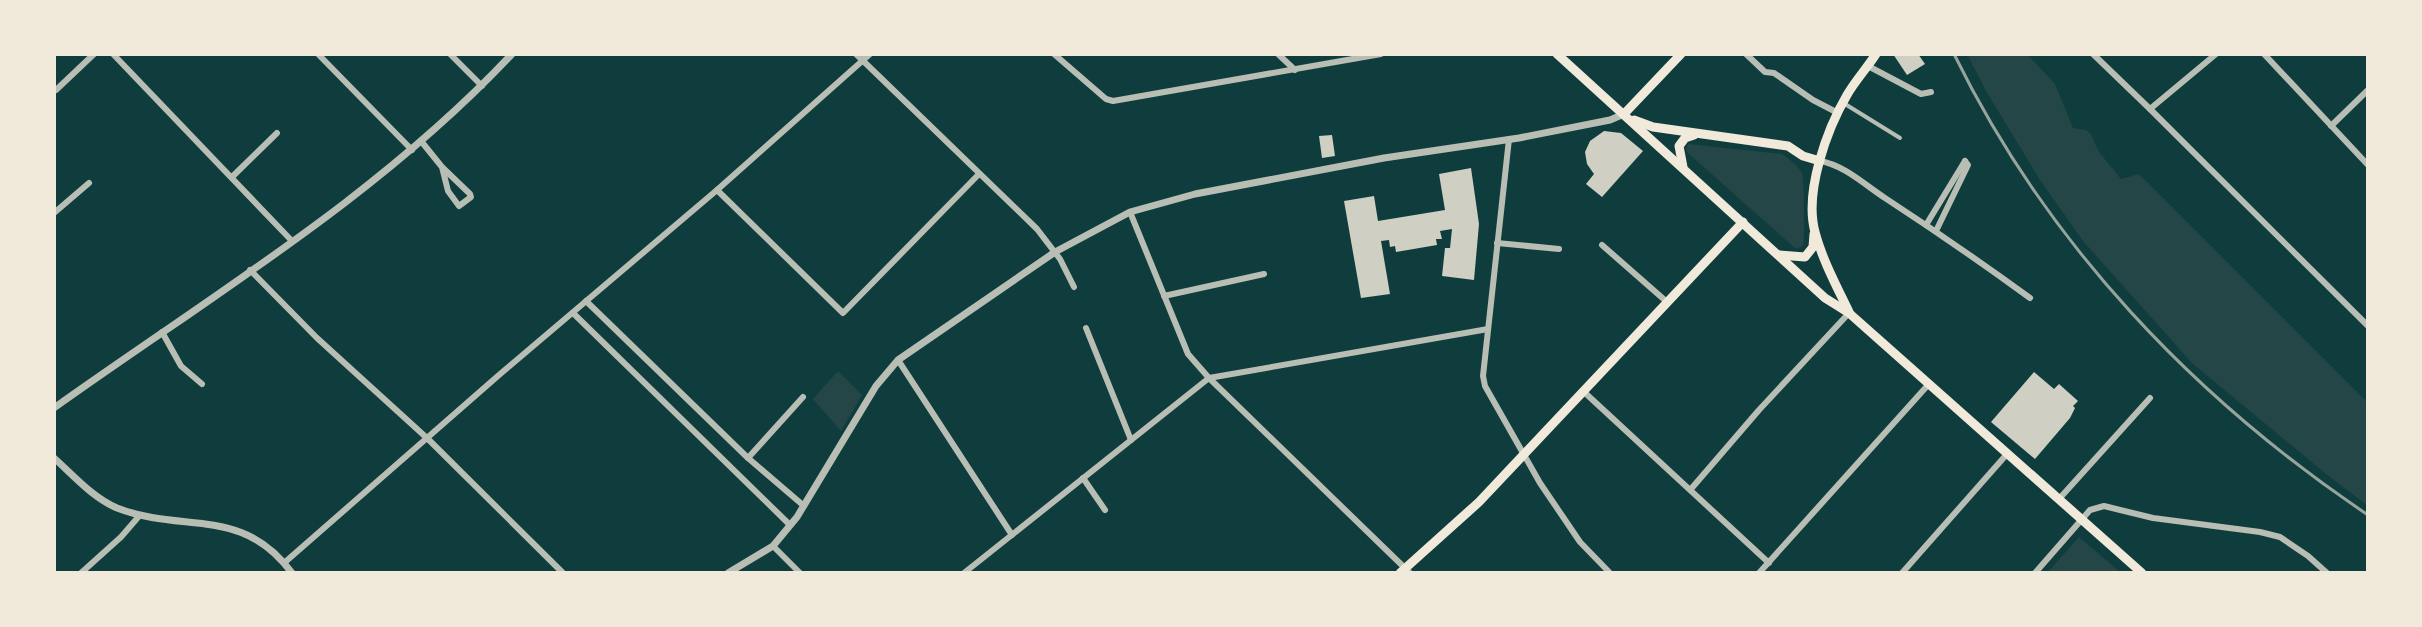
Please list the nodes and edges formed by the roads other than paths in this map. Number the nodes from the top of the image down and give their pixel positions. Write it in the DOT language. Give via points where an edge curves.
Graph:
graph roads {
  1 [pos="94,54"];
  2 [pos="113,54"];
  3 [pos="318,54"];
  4 [pos="450,54"];
  5 [pos="512,54"];
  6 [pos="856,54"];
  7 [pos="870,54"];
  8 [pos="1054,54"];
  9 [pos="1278,54"];
  10 [pos="1381,54"];
  11 [pos="1557,54"];
  12 [pos="1681,54"];
  13 [pos="1746,54"];
  14 [pos="1876,54"];
  15 [pos="2093,54"];
  16 [pos="2216,54"];
  17 [pos="2264,54"];
  18 [pos="863,61"];
  19 [pos="1868,66"];
  20 [pos="1295,70"];
  21 [pos="482,86"];
  22 [pos="56,90"];
  23 [pos="2368,90"];
  24 [pos="1931,92"];
  25 [pos="1840,108"];
  26 [pos="2150,109"];
  27 [pos="1624,114"];
  28 [pos="2331,126"];
  29 [pos="277,133"];
  30 [pos="1701,133"];
  31 [pos="1900,138"];
  32 [pos="1509,139"];
  33 [pos="421,141"];
  34 [pos="412,150"];
  35 [pos="1820,161"];
  36 [pos="2368,165"];
  37 [pos="442,167"];
  38 [pos="1683,167"];
  39 [pos="979,174"];
  40 [pos="232,177"];
  41 [pos="89,183"];
  42 [pos="717,190"];
  43 [pos="1130,212"];
  44 [pos="54,213"];
  45 [pos="1743,222"];
  46 [pos="1926,225"];
  47 [pos="1814,230"];
  48 [pos="1936,231"];
  49 [pos="292,241"];
  50 [pos="1497,243"];
  51 [pos="1602,245"];
  52 [pos="1559,249"];
  53 [pos="1055,252"];
  54 [pos="1779,255"];
  55 [pos="250,270"];
  56 [pos="1264,274"];
  57 [pos="1074,287"];
  58 [pos="1164,296"];
  59 [pos="2030,298"];
  60 [pos="586,301"];
  61 [pos="1667,302"];
  62 [pos="573,313"];
  63 [pos="1849,313"];
  64 [pos="2368,326"];
  65 [pos="1086,328"];
  66 [pos="1488,329"];
  67 [pos="162,332"];
  68 [pos="898,360"];
  69 [pos="1209,378"];
  70 [pos="202,384"];
  71 [pos="1928,385"];
  72 [pos="1583,391"];
  73 [pos="803,397"];
  74 [pos="2150,398"];
  75 [pos="54,408"];
  76 [pos="428,439"];
  77 [pos="1131,440"];
  78 [pos="2007,454"];
  79 [pos="1525,455"];
  80 [pos="54,458"];
  81 [pos="748,458"];
  82 [pos="1083,478"];
  83 [pos="1691,489"];
  84 [pos="2059,499"];
  85 [pos="804,506"];
  86 [pos="1105,510"];
  87 [pos="140,515"];
  88 [pos="2082,520"];
  89 [pos="790,525"];
  90 [pos="1012,535"];
  91 [pos="773,546"];
  92 [pos="284,563"];
  93 [pos="1769,563"];
  94 [pos="1405,572"];
  95 [pos="81,573"];
  96 [pos="292,573"];
  97 [pos="563,573"];
  98 [pos="728,573"];
  99 [pos="800,573"];
  100 [pos="964,573"];
  101 [pos="1610,573"];
  102 [pos="1759,573"];
  103 [pos="1902,573"];
  104 [pos="2035,573"];
  105 [pos="2142,573"];
  106 [pos="2327,573"];
  1 -- 22 [label="street"];
  2 -- 40 [label="street"];
  3 -- 34 [label="street"];
  4 -- 21 [label="street"];
  5 -- 21 [label="street"];
  6 -- 18 [label="street"];
  7 -- 18 [label="street"];
  8 -- 20 [label="street" via="1113,101"];
  9 -- 20 [label="street"];
  10 -- 20 [label="street"];
  11 -- 27 [label="main road"];
  12 -- 27 [label="main road"];
  13 -- 25 [label="street" via="1765,72 1813,100"];
  14 -- 19 [label="main road"];
  15 -- 26 [label="street"];
  16 -- 26 [label="street"];
  17 -- 28 [label="street"];
  18 -- 39 [label="street"];
  18 -- 42 [label="street"];
  19 -- 24 [label="street" via="1921,94"];
  19 -- 25 [label="main road"];
  21 -- 33 [label="street"];
  23 -- 28 [label="street"];
  25 -- 31 [label="street"];
  25 -- 35 [label="main road"];
  26 -- 64 [label="street"];
  27 -- 30 [label="main road" via="1653,127"];
  27 -- 32 [label="street"];
  27 -- 38 [label="main road"];
  28 -- 36 [label="street"];
  29 -- 40 [label="street"];
  30 -- 35 [label="main road" via="1788,146"];
  30 -- 38 [label="main road" via="1679,145"];
  32 -- 43 [label="street" via="1195,194"];
  32 -- 50 [label="street"];
  33 -- 34 [label="street"];
  33 -- 37 [label="street"];
  34 -- 49 [label="street"];
  35 -- 46 [label="street"];
  35 -- 47 [label="main road"];
  37 -- 37 [label="street" via="470,194 465,203 459,206 448,191"];
  38 -- 45 [label="main road"];
  39 -- 42 [label="street" via="843,313"];
  39 -- 53 [label="street"];
  40 -- 49 [label="street"];
  41 -- 44 [label="street"];
  42 -- 60 [label="street"];
  43 -- 53 [label="street"];
  43 -- 58 [label="street"];
  45 -- 54 [label="main road"];
  45 -- 61 [label="main road"];
  46 -- 48 [label="street"];
  46 -- 48 [label="street" via="1965,161 1968,165"];
  47 -- 54 [label="main road" via="1813,247 1805,257"];
  47 -- 63 [label="main road"];
  48 -- 59 [label="street"];
  49 -- 55 [label="street"];
  50 -- 52 [label="street"];
  50 -- 66 [label="street"];
  51 -- 61 [label="street"];
  53 -- 57 [label="street"];
  53 -- 68 [label="street"];
  54 -- 63 [label="main road"];
  55 -- 67 [label="street"];
  55 -- 76 [label="street"];
  56 -- 58 [label="street"];
  58 -- 69 [label="street" via="1188,354"];
  60 -- 62 [label="street"];
  60 -- 81 [label="street"];
  61 -- 72 [label="main road"];
  62 -- 76 [label="street"];
  62 -- 89 [label="street"];
  63 -- 71 [label="main road"];
  63 -- 83 [label="street"];
  65 -- 77 [label="street"];
  66 -- 69 [label="street"];
  66 -- 79 [label="street" via="1485,386"];
  67 -- 70 [label="street" via="181,366"];
  67 -- 75 [label="street"];
  68 -- 85 [label="street" via="876,386"];
  68 -- 90 [label="street"];
  69 -- 77 [label="street"];
  69 -- 94 [label="street"];
  71 -- 78 [label="main road"];
  71 -- 93 [label="street"];
  72 -- 79 [label="main road"];
  72 -- 83 [label="street"];
  73 -- 81 [label="street"];
  74 -- 84 [label="street"];
  76 -- 92 [label="street"];
  76 -- 97 [label="street"];
  77 -- 82 [label="street"];
  78 -- 84 [label="main road"];
  78 -- 103 [label="street"];
  79 -- 94 [label="main road"];
  79 -- 101 [label="street" via="1580,542"];
  80 -- 87 [label="street" via="98,497"];
  81 -- 85 [label="street"];
  82 -- 86 [label="street"];
  82 -- 90 [label="street"];
  83 -- 93 [label="street"];
  84 -- 88 [label="main road"];
  85 -- 89 [label="street"];
  87 -- 92 [label="street" via="235,529 268,546"];
  87 -- 95 [label="street"];
  88 -- 104 [label="street"];
  88 -- 105 [label="main road"];
  88 -- 106 [label="street" via="2094,507 2104,506 2260,532 2280,537"];
  89 -- 91 [label="street"];
  90 -- 100 [label="street"];
  91 -- 98 [label="street"];
  91 -- 99 [label="street"];
  92 -- 96 [label="street"];
  93 -- 102 [label="street"];
}
